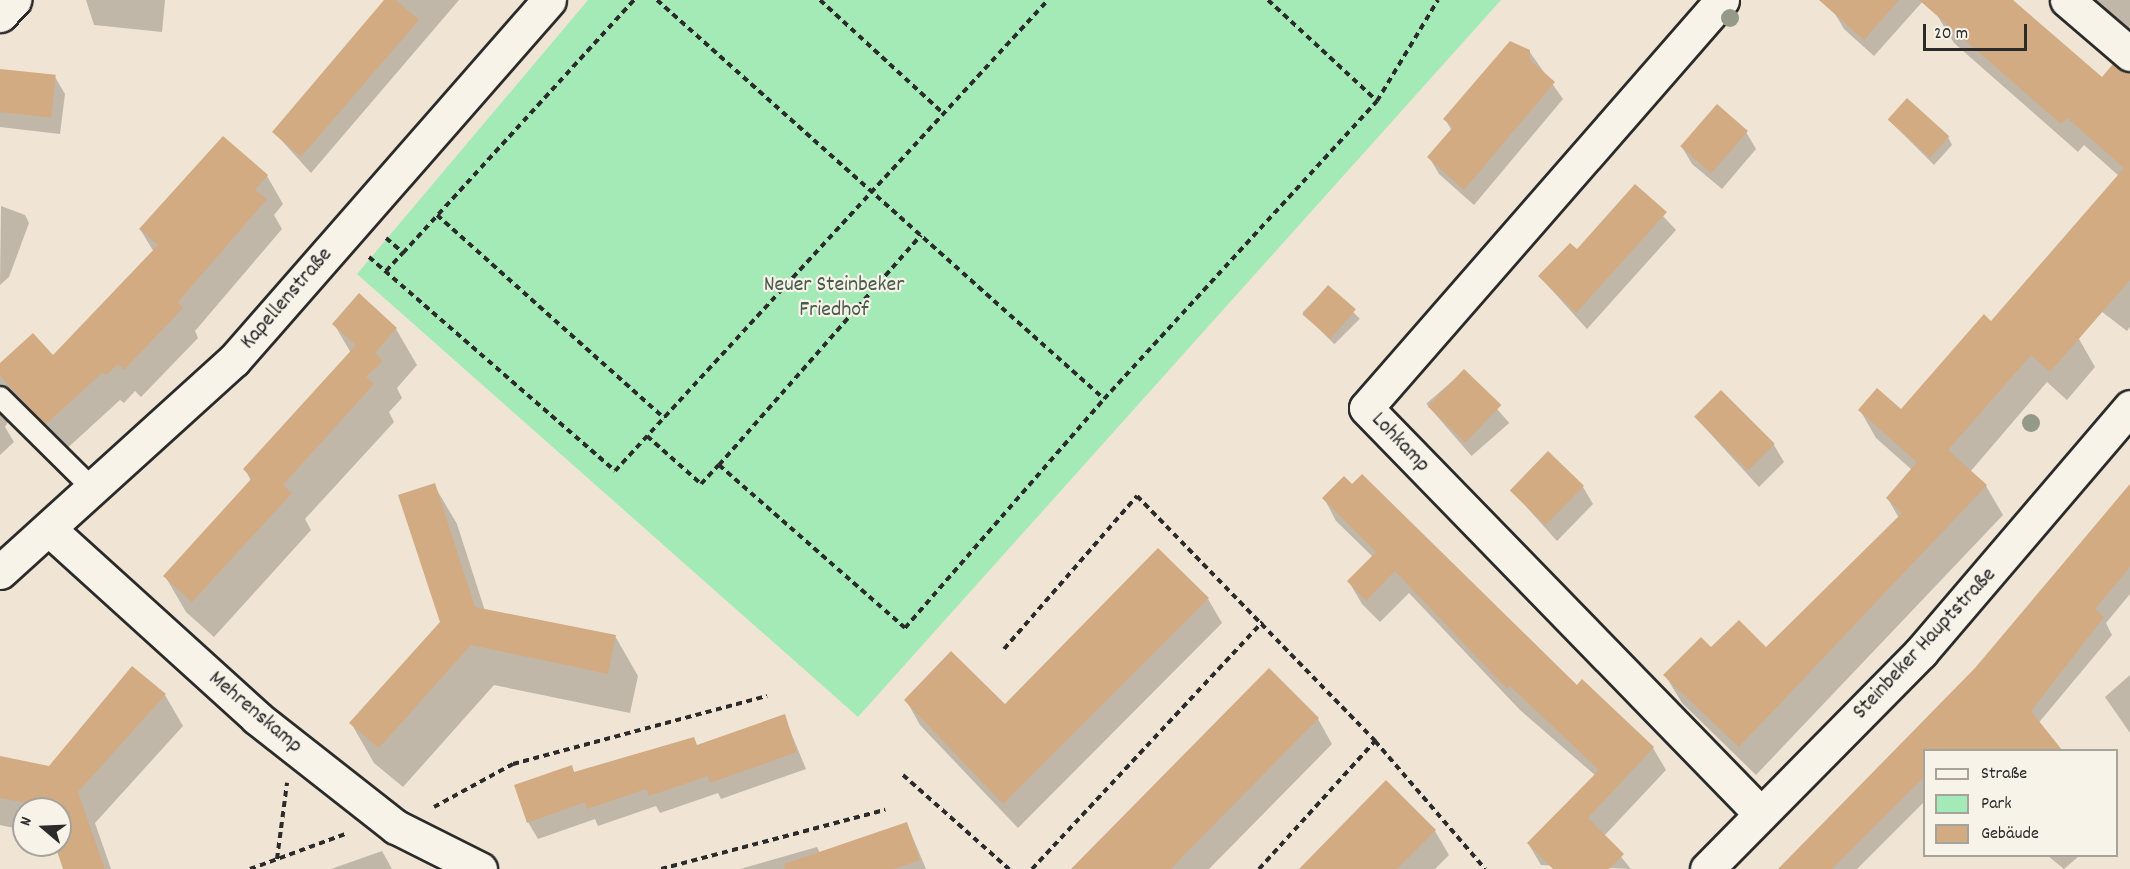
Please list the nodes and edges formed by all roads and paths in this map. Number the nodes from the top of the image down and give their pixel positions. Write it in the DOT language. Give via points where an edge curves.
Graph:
graph roads {
  1 [pos="14,0"];
  2 [pos="549,0"];
  3 [pos="634,0"];
  4 [pos="657,0"];
  5 [pos="820,0"];
  6 [pos="1048,0"];
  7 [pos="1268,0"];
  8 [pos="1438,0"];
  9 [pos="1722,0"];
  10 [pos="2067,0"];
  11 [pos="0,15"];
  12 [pos="2130,54"];
  13 [pos="1377,101"];
  14 [pos="944,114"];
  15 [pos="872,192"];
  16 [pos="437,215"];
  17 [pos="353,225"];
  18 [pos="921,235"];
  19 [pos="403,253"];
  20 [pos="386,271"];
  21 [pos="0,397"];
  22 [pos="1104,399"];
  23 [pos="2130,407"];
  24 [pos="664,418"];
  25 [pos="647,436"];
  26 [pos="718,465"];
  27 [pos="94,490"];
  28 [pos="50,530"];
  29 [pos="0,572"];
  30 [pos="1262,622"];
  31 [pos="1004,649"];
  32 [pos="767,696"];
  33 [pos="1375,741"];
  34 [pos="297,749"];
  35 [pos="903,775"];
  36 [pos="885,810"];
  37 [pos="1761,814"];
  38 [pos="391,823"];
  39 [pos="277,859"];
  40 [pos="250,869"];
  41 [pos="480,869"];
  42 [pos="661,869"];
  43 [pos="1008,869"];
  44 [pos="1032,869"];
  45 [pos="1258,869"];
  46 [pos="1485,869"];
  47 [pos="1707,869"];
  1 -- 11 [label="street"];
  2 -- 17 [label="street, Kapellenstraße"];
  3 -- 16 [label="path"];
  4 -- 15 [label="path"];
  5 -- 14 [label="path"];
  6 -- 14 [label="path"];
  7 -- 13 [label="path"];
  8 -- 13 [label="path"];
  9 -- 37 [label="street, Lohkamp" via="1366,408"];
  10 -- 12 [label="street"];
  13 -- 22 [label="path"];
  14 -- 15 [label="path"];
  15 -- 18 [label="path"];
  15 -- 24 [label="path"];
  16 -- 19 [label="path"];
  16 -- 24 [label="path"];
  17 -- 19 [label="path"];
  17 -- 20 [label="path"];
  17 -- 27 [label="street, Kapellenstraße" via="234,360"];
  18 -- 22 [label="path"];
  18 -- 26 [label="path"];
  19 -- 20 [label="path"];
  20 -- 25 [label="path" via="615,471"];
  21 -- 27 [label="lane"];
  22 -- 26 [label="path" via="905,628"];
  23 -- 37 [label="street, Steinbeker Hauptstraße" via="1921,652"];
  24 -- 25 [label="path"];
  25 -- 26 [label="path" via="701,484"];
  27 -- 28 [label="street, Kapellenstraße"];
  28 -- 29 [label="street, Kapellenstraße"];
  28 -- 34 [label="street, Mehrenskamp"];
  30 -- 31 [label="path" via="1137,496"];
  30 -- 33 [label="path"];
  30 -- 44 [label="path"];
  32 -- 38 [label="path" via="513,764"];
  33 -- 45 [label="path"];
  33 -- 46 [label="path"];
  34 -- 38 [label="street, Mehrenskamp"];
  34 -- 39 [label="path" via="280,804"];
  35 -- 43 [label="path"];
  36 -- 42 [label="path"];
  37 -- 47 [label="street, Steinbeker Hauptstraße"];
  38 -- 39 [label="path"];
  38 -- 41 [label="street, Mehrenskamp"];
  39 -- 40 [label="path"];
}
